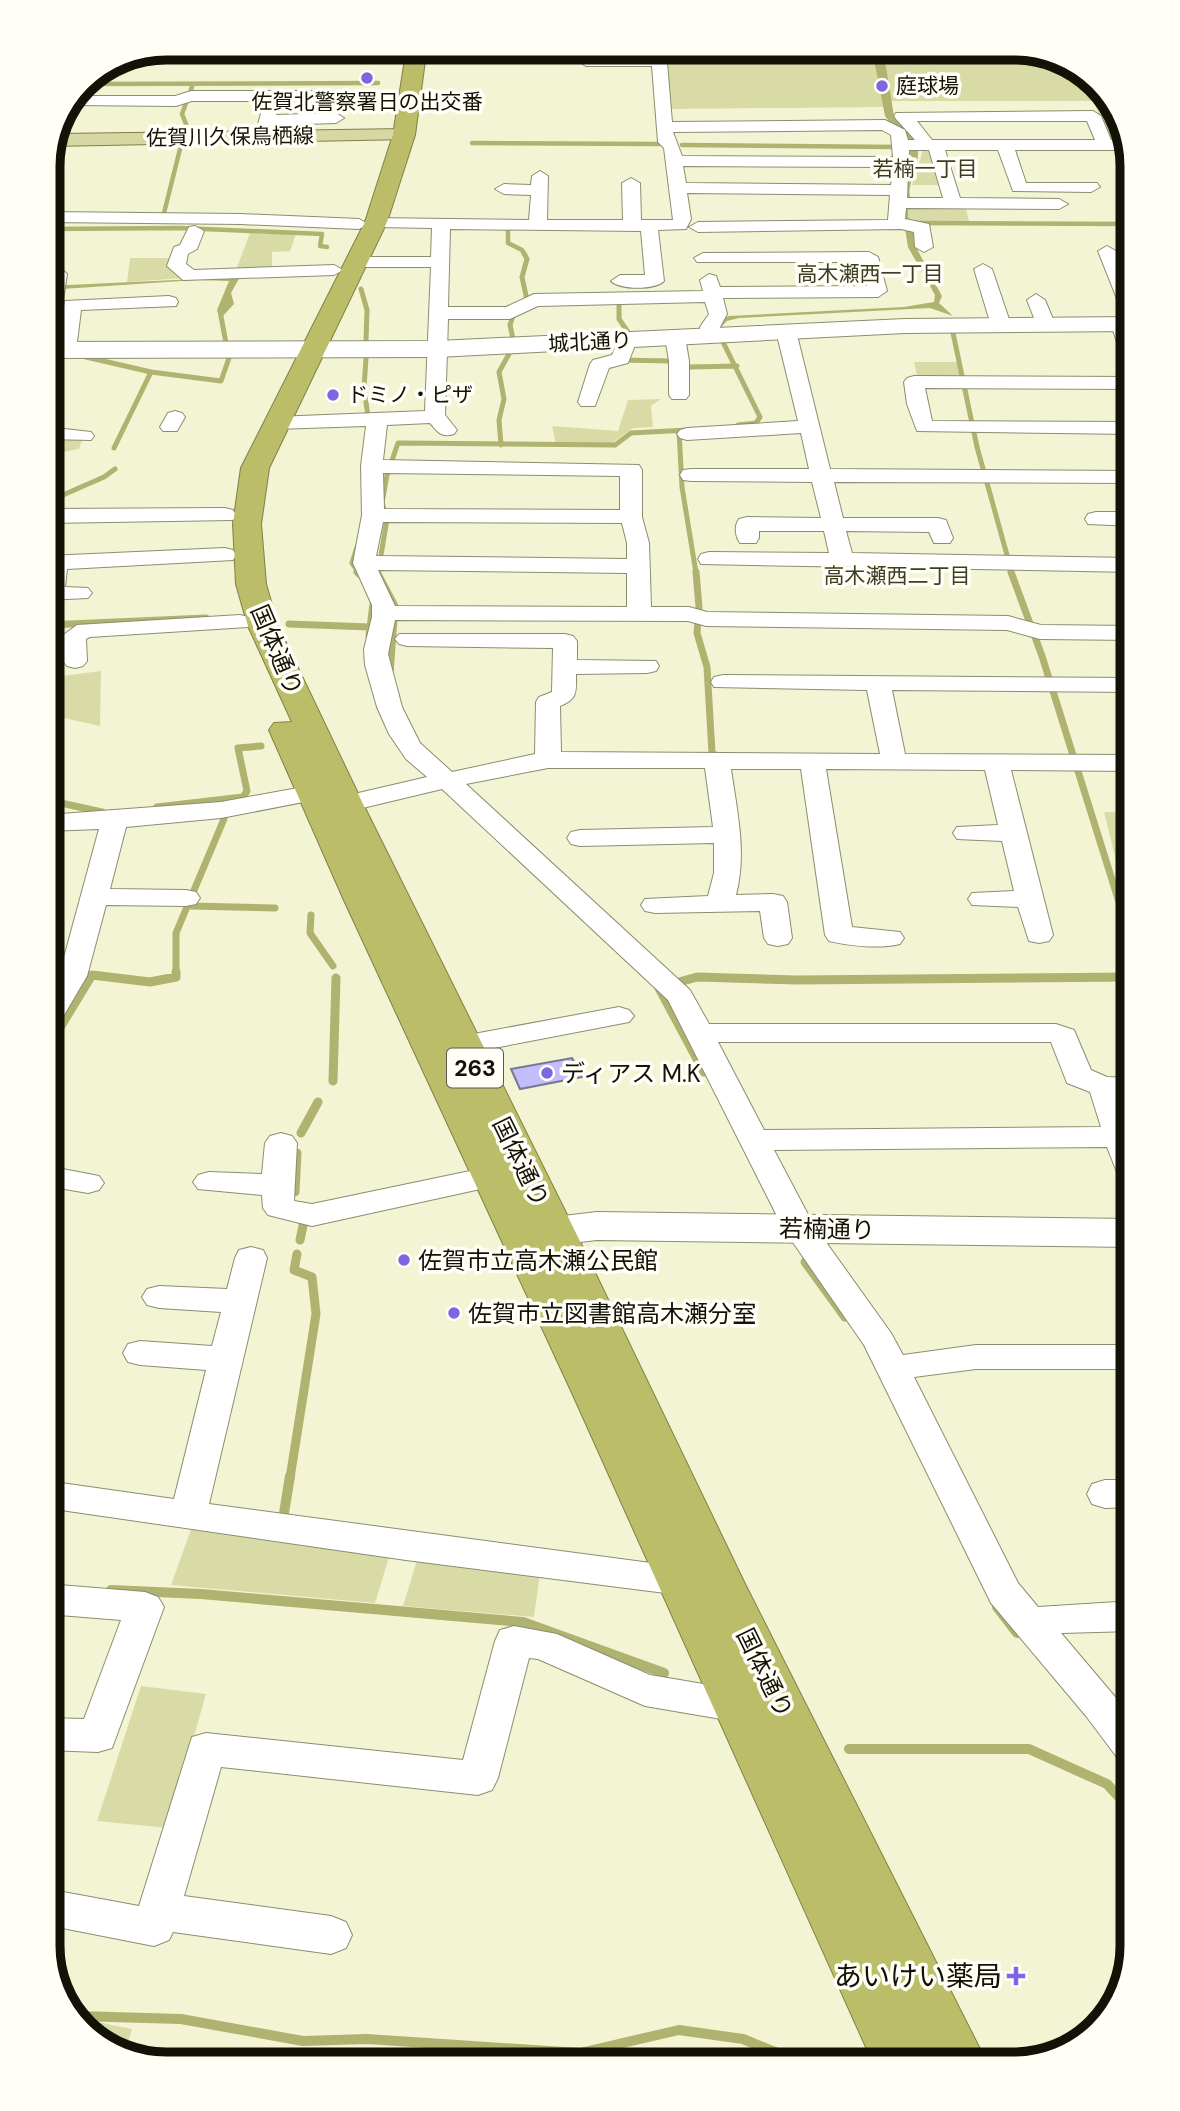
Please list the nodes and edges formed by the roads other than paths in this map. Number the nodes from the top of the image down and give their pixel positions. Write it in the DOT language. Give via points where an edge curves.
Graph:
graph roads {
  1 [pos="401,60"];
  2 [pos="414,60"];
  3 [pos="609,60"];
  4 [pos="655,60"];
  5 [pos="586,61"];
  6 [pos="272,96"];
  7 [pos="314,96"];
  8 [pos="82,101"];
  9 [pos="336,118"];
  10 [pos="666,127"];
  11 [pos="265,128"];
  12 [pos="396,135"];
  13 [pos="63,140"];
  14 [pos="1117,145"];
  15 [pos="933,146"];
  16 [pos="1005,147"];
  17 [pos="901,153"];
  18 [pos="676,161"];
  19 [pos="1084,170"];
  20 [pos="631,183"];
  21 [pos="1019,187"];
  22 [pos="678,188"];
  23 [pos="504,189"];
  24 [pos="951,195"];
  25 [pos="898,196"];
  26 [pos="1059,204"];
  27 [pos="60,217"];
  28 [pos="368,223"];
  29 [pos="538,223"];
  30 [pos="441,224"];
  31 [pos="905,224"];
  32 [pos="638,225"];
  33 [pos="689,226"];
  34 [pos="195,231"];
  35 [pos="924,247"];
  36 [pos="1107,251"];
  37 [pos="703,258"];
  38 [pos="440,262"];
  39 [pos="346,266"];
  40 [pos="983,269"];
  41 [pos="570,281"];
  42 [pos="1120,292"];
  43 [pos="713,295"];
  44 [pos="169,302"];
  45 [pos="439,313"];
  46 [pos="1120,319"];
  47 [pos="1001,325"];
  48 [pos="60,331"];
  49 [pos="786,331"];
  50 [pos="711,335"];
  51 [pos="438,349"];
  52 [pos="60,351"];
  53 [pos="303,351"];
  54 [pos="621,353"];
  55 [pos="677,355"];
  56 [pos="1120,383"];
  57 [pos="679,395"];
  58 [pos="589,402"];
  59 [pos="369,420"];
  60 [pos="275,423"];
  61 [pos="809,426"];
  62 [pos="1120,428"];
  63 [pos="60,434"];
  64 [pos="687,434"];
  65 [pos="85,436"];
  66 [pos="385,466"];
  67 [pos="691,475"];
  68 [pos="821,475"];
  69 [pos="1120,477"];
  70 [pos="225,515"];
  71 [pos="381,515"];
  72 [pos="60,516"];
  73 [pos="631,517"];
  74 [pos="1096,519"];
  75 [pos="1120,519"];
  76 [pos="834,524"];
  77 [pos="748,538"];
  78 [pos="942,538"];
  79 [pos="225,555"];
  80 [pos="709,559"];
  81 [pos="842,560"];
  82 [pos="60,563"];
  83 [pos="373,563"];
  84 [pos="1120,565"];
  85 [pos="638,566"];
  86 [pos="80,593"];
  87 [pos="60,594"];
  88 [pos="392,613"];
  89 [pos="639,614"];
  90 [pos="240,622"];
  91 [pos="1120,633"];
  92 [pos="407,639"];
  93 [pos="75,661"];
  94 [pos="647,666"];
  95 [pos="564,667"];
  96 [pos="723,682"];
  97 [pos="878,683"];
  98 [pos="1120,685"];
  99 [pos="724,760"];
  100 [pos="548,761"];
  101 [pos="894,761"];
  102 [pos="1120,763"];
  103 [pos="812,765"];
  104 [pos="997,766"];
  105 [pos="439,783"];
  106 [pos="333,795"];
  107 [pos="115,820"];
  108 [pos="60,822"];
  109 [pos="965,833"];
  110 [pos="1014,833"];
  111 [pos="727,835"];
  112 [pos="580,838"];
  113 [pos="94,897"];
  114 [pos="186,898"];
  115 [pos="982,898"];
  116 [pos="1030,899"];
  117 [pos="720,904"];
  118 [pos="655,905"];
  119 [pos="1039,934"];
  120 [pos="890,937"];
  121 [pos="778,938"];
  122 [pos="60,998"];
  123 [pos="619,1016"];
  124 [pos="701,1033"];
  125 [pos="463,1045"];
  126 [pos="1118,1087"];
  127 [pos="1120,1137"];
  128 [pos="755,1140"];
  129 [pos="281,1143"];
  130 [pos="494,1176"];
  131 [pos="60,1178"];
  132 [pos="209,1182"];
  133 [pos="88,1183"];
  134 [pos="277,1185"];
  135 [pos="799,1228"];
  136 [pos="1120,1233"];
  137 [pos="539,1235"];
  138 [pos="251,1258"];
  139 [pos="159,1297"];
  140 [pos="240,1301"];
  141 [pos="140,1353"];
  142 [pos="1120,1357"];
  143 [pos="226,1359"];
  144 [pos="894,1368"];
  145 [pos="60,1496"];
  146 [pos="188,1515"];
  147 [pos="681,1581"];
  148 [pos="60,1600"];
  149 [pos="1120,1616"];
  150 [pos="1028,1624"];
  151 [pos="739,1706"];
  152 [pos="1120,1731"];
  153 [pos="60,1735"];
  154 [pos="60,1909"];
  155 [pos="159,1911"];
  156 [pos="331,1935"];
  157 [pos="896,2052"];
  158 [pos="953,2052"];
  1 -- 12 [label="highway, 国体通り / 263"];
  2 -- 12 [label="highway, 国体通り / 263"];
  3 -- 5 [label="street"];
  4 -- 10 [label="street"];
  6 -- 7 [label="street"];
  6 -- 8 [label="street"];
  6 -- 11 [label="street"];
  9 -- 11 [label="street"];
  10 -- 17 [label="street" via="885,125 899,133"];
  10 -- 18 [label="street" via="666,142"];
  11 -- 12 [label="main road, 佐賀川久保鳥栖線"];
  11 -- 13 [label="main road, 佐賀川久保鳥栖線"];
  12 -- 28 [label="highway, 国体通り / 263"];
  14 -- 15 [label="street" via="1093,116 902,116"];
  14 -- 19 [label="street"];
  15 -- 16 [label="street"];
  15 -- 17 [label="street"];
  15 -- 24 [label="street"];
  16 -- 19 [label="street"];
  16 -- 21 [label="street"];
  17 -- 18 [label="street"];
  17 -- 25 [label="street"];
  18 -- 22 [label="street"];
  19 -- 21 [label="street"];
  20 -- 32 [label="street"];
  21 -- 24 [label="street"];
  22 -- 25 [label="street"];
  22 -- 33 [label="street" via="682,219"];
  23 -- 29 [label="street" via="540,183"];
  24 -- 25 [label="street" via="919,203"];
  24 -- 26 [label="street"];
  25 -- 31 [label="street"];
  27 -- 28 [label="street"];
  28 -- 30 [label="street"];
  28 -- 39 [label="highway, 国体通り / 263"];
  29 -- 30 [label="street"];
  29 -- 32 [label="street" via="568,233"];
  30 -- 38 [label="street"];
  31 -- 33 [label="street"];
  31 -- 35 [label="street" via="923,228"];
  32 -- 33 [label="street"];
  32 -- 41 [label="street" via="656,281"];
  33 -- 37 [label="street"];
  34 -- 39 [label="street" via="188,249 180,251 176,266 190,275"];
  36 -- 42 [label="street"];
  37 -- 43 [label="street"];
  37 -- 43 [label="street" via="869,257 878,291"];
  38 -- 39 [label="street"];
  38 -- 45 [label="street"];
  39 -- 53 [label="highway, 国体通り / 263"];
  40 -- 47 [label="street"];
  43 -- 45 [label="street" via="534,300 510,313"];
  43 -- 50 [label="street" via="718,314"];
  44 -- 48 [label="street" via="72,305"];
  45 -- 51 [label="street"];
  46 -- 47 [label="street, 城北通り" via="1042,315"];
  47 -- 49 [label="street, 城北通り"];
  49 -- 50 [label="street, 城北通り"];
  49 -- 61 [label="street"];
  50 -- 55 [label="street, 城北通り"];
  51 -- 53 [label="street, 城北通り"];
  51 -- 54 [label="street, 城北通り"];
  51 -- 59 [label="street" via="441,423"];
  52 -- 53 [label="street, 城北通り"];
  53 -- 60 [label="highway, 国体通り / 263"];
  53 -- 70 [label="highway, 国体通り / 263" via="242,443"];
  54 -- 55 [label="street, 城北通り"];
  54 -- 58 [label="street" via="600,364"];
  55 -- 57 [label="street"];
  56 -- 62 [label="street" via="914,382 924,427"];
  59 -- 60 [label="street"];
  59 -- 66 [label="street"];
  60 -- 106 [label="highway, 国体通り / 263" via="255,468 247,524 251,584 263,626"];
  61 -- 64 [label="street"];
  61 -- 68 [label="street"];
  63 -- 65 [label="street"];
  66 -- 71 [label="street"];
  66 -- 73 [label="street" via="631,470"];
  67 -- 68 [label="street"];
  68 -- 69 [label="street"];
  68 -- 76 [label="street"];
  70 -- 72 [label="street"];
  70 -- 79 [label="highway, 国体通り / 263"];
  71 -- 73 [label="street"];
  71 -- 83 [label="street"];
  73 -- 85 [label="street"];
  74 -- 75 [label="street"];
  76 -- 77 [label="street" via="747,524"];
  76 -- 78 [label="street" via="938,525"];
  76 -- 81 [label="street"];
  79 -- 82 [label="street"];
  79 -- 90 [label="highway, 国体通り / 263"];
  80 -- 81 [label="street"];
  81 -- 84 [label="street"];
  83 -- 85 [label="street"];
  83 -- 88 [label="street" via="382,597"];
  85 -- 89 [label="street"];
  86 -- 87 [label="street"];
  88 -- 89 [label="street"];
  88 -- 105 [label="street" via="376,650 377,671 404,740"];
  89 -- 91 [label="street" via="1008,623 1033,630"];
  90 -- 93 [label="street" via="85,630 74,636"];
  90 -- 106 [label="highway, 国体通り / 263"];
  92 -- 95 [label="street" via="565,641"];
  94 -- 95 [label="street"];
  95 -- 100 [label="street" via="564,696 548,702"];
  96 -- 97 [label="street"];
  97 -- 98 [label="street"];
  97 -- 101 [label="street"];
  99 -- 100 [label="street"];
  99 -- 103 [label="street"];
  99 -- 111 [label="street"];
  100 -- 105 [label="street"];
  101 -- 103 [label="street"];
  101 -- 104 [label="street"];
  102 -- 104 [label="street"];
  103 -- 120 [label="street" via="839,935"];
  104 -- 110 [label="street"];
  105 -- 106 [label="street"];
  105 -- 124 [label="street" via="669,985"];
  106 -- 107 [label="street"];
  106 -- 125 [label="highway, 国体通り / 263"];
  106 -- 130 [label="highway, 国体通り / 263"];
  107 -- 108 [label="street"];
  107 -- 113 [label="street"];
  109 -- 110 [label="street"];
  110 -- 116 [label="street"];
  111 -- 112 [label="street"];
  111 -- 117 [label="street" via="728,873"];
  113 -- 114 [label="street"];
  113 -- 122 [label="street" via="73,976"];
  115 -- 116 [label="street"];
  116 -- 119 [label="street"];
  117 -- 118 [label="street"];
  117 -- 121 [label="street" via="773,902"];
  123 -- 125 [label="street"];
  124 -- 126 [label="street" via="1056,1033 1064,1036 1078,1076"];
  124 -- 128 [label="street"];
  125 -- 137 [label="highway, 国体通り / 263"];
  126 -- 127 [label="street"];
  127 -- 128 [label="street"];
  128 -- 135 [label="street"];
  129 -- 134 [label="street"];
  130 -- 134 [label="street" via="312,1215 279,1208"];
  130 -- 137 [label="highway, 国体通り / 263"];
  131 -- 133 [label="street"];
  132 -- 134 [label="street"];
  135 -- 136 [label="street, 若楠通り"];
  135 -- 137 [label="street, 若楠通り" via="597,1226"];
  135 -- 144 [label="street"];
  137 -- 147 [label="highway, 国体通り / 263"];
  137 -- 158 [label="highway, 国体通り / 263" via="721,1584"];
  138 -- 140 [label="street"];
  139 -- 140 [label="street"];
  140 -- 143 [label="street"];
  141 -- 143 [label="street"];
  142 -- 144 [label="street" via="976,1357"];
  143 -- 146 [label="street"];
  144 -- 150 [label="street" via="1004,1593"];
  145 -- 146 [label="street"];
  146 -- 147 [label="street"];
  147 -- 151 [label="highway, 国体通り / 263"];
  148 -- 153 [label="street" via="145,1607 98,1736"];
  149 -- 150 [label="street"];
  150 -- 152 [label="street"];
  151 -- 155 [label="street" via="645,1689 542,1645 514,1641 478,1778 206,1749"];
  151 -- 157 [label="highway, 国体通り / 263"];
  154 -- 155 [label="street" via="154,1927"];
  155 -- 156 [label="street"];
}
